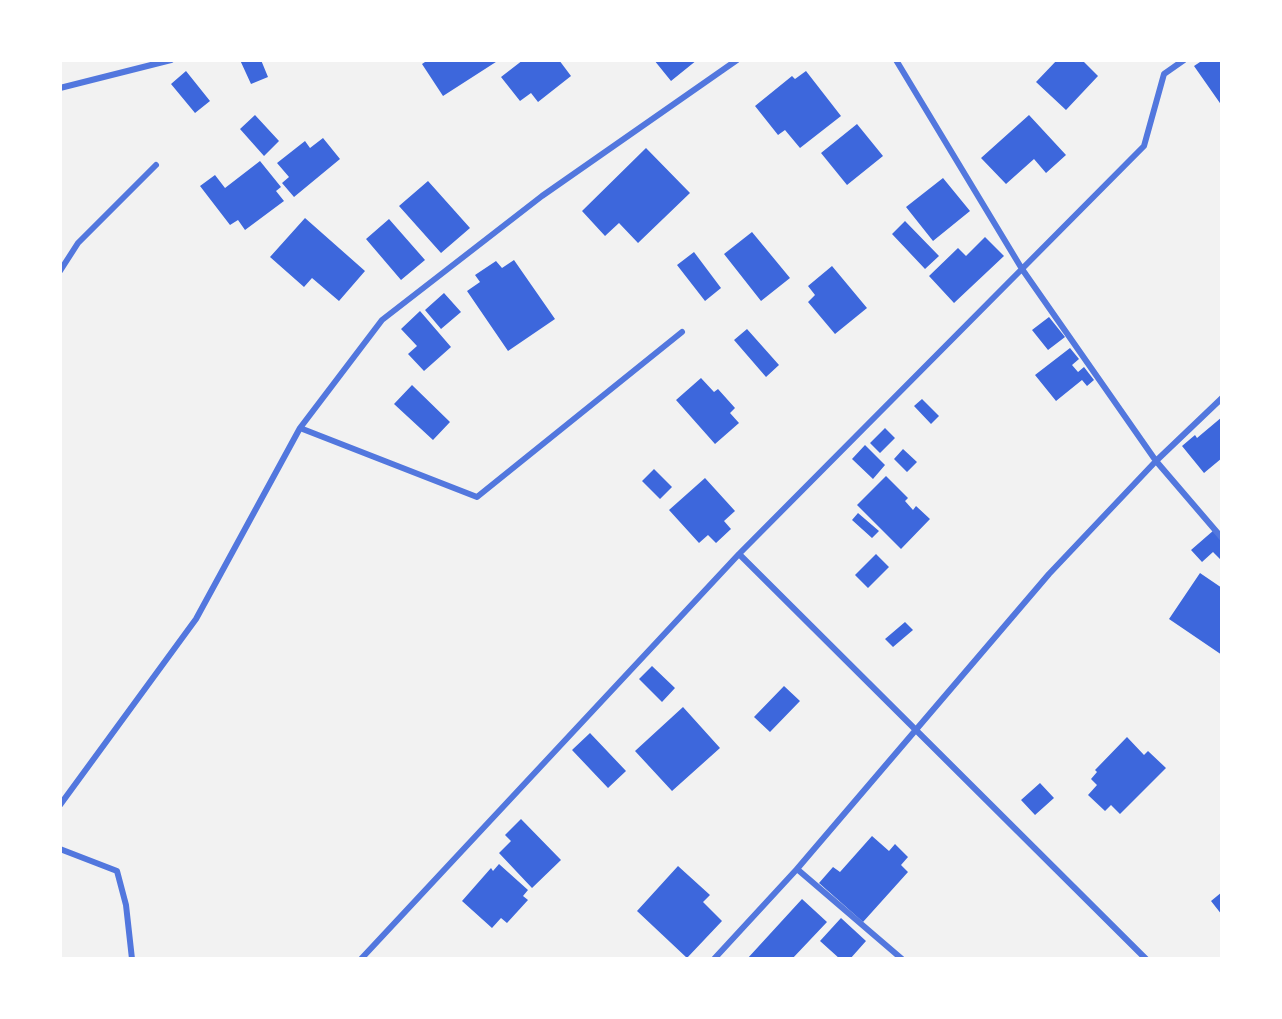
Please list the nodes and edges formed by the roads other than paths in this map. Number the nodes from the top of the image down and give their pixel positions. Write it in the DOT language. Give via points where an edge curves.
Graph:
graph roads {
  1 [pos="171,60"];
  2 [pos="737,60"];
  3 [pos="896,60"];
  4 [pos="1184,60"];
  5 [pos="60,88"];
  6 [pos="156,165"];
  7 [pos="1022,269"];
  8 [pos="60,272"];
  9 [pos="682,332"];
  10 [pos="1222,398"];
  11 [pos="300,428"];
  12 [pos="1156,461"];
  13 [pos="1222,538"];
  14 [pos="740,554"];
  15 [pos="916,731"];
  16 [pos="60,805"];
  17 [pos="60,849"];
  18 [pos="797,869"];
  19 [pos="132,959"];
  20 [pos="361,959"];
  21 [pos="714,959"];
  22 [pos="902,959"];
  23 [pos="1146,959"];
  1 -- 5 [label="street"];
  2 -- 11 [label="street" via="542,196 382,320"];
  3 -- 7 [label="street"];
  4 -- 7 [label="street" via="1164,74 1144,146"];
  6 -- 8 [label="street" via="78,243"];
  7 -- 12 [label="street"];
  7 -- 14 [label="street"];
  9 -- 11 [label="street" via="477,497"];
  10 -- 12 [label="street"];
  11 -- 16 [label="street" via="196,620"];
  12 -- 13 [label="street"];
  12 -- 15 [label="street" via="1049,574"];
  14 -- 15 [label="street"];
  14 -- 20 [label="street"];
  15 -- 18 [label="street"];
  15 -- 23 [label="street"];
  17 -- 19 [label="street" via="117,871 126,905"];
  18 -- 21 [label="street"];
  18 -- 22 [label="street"];
}
